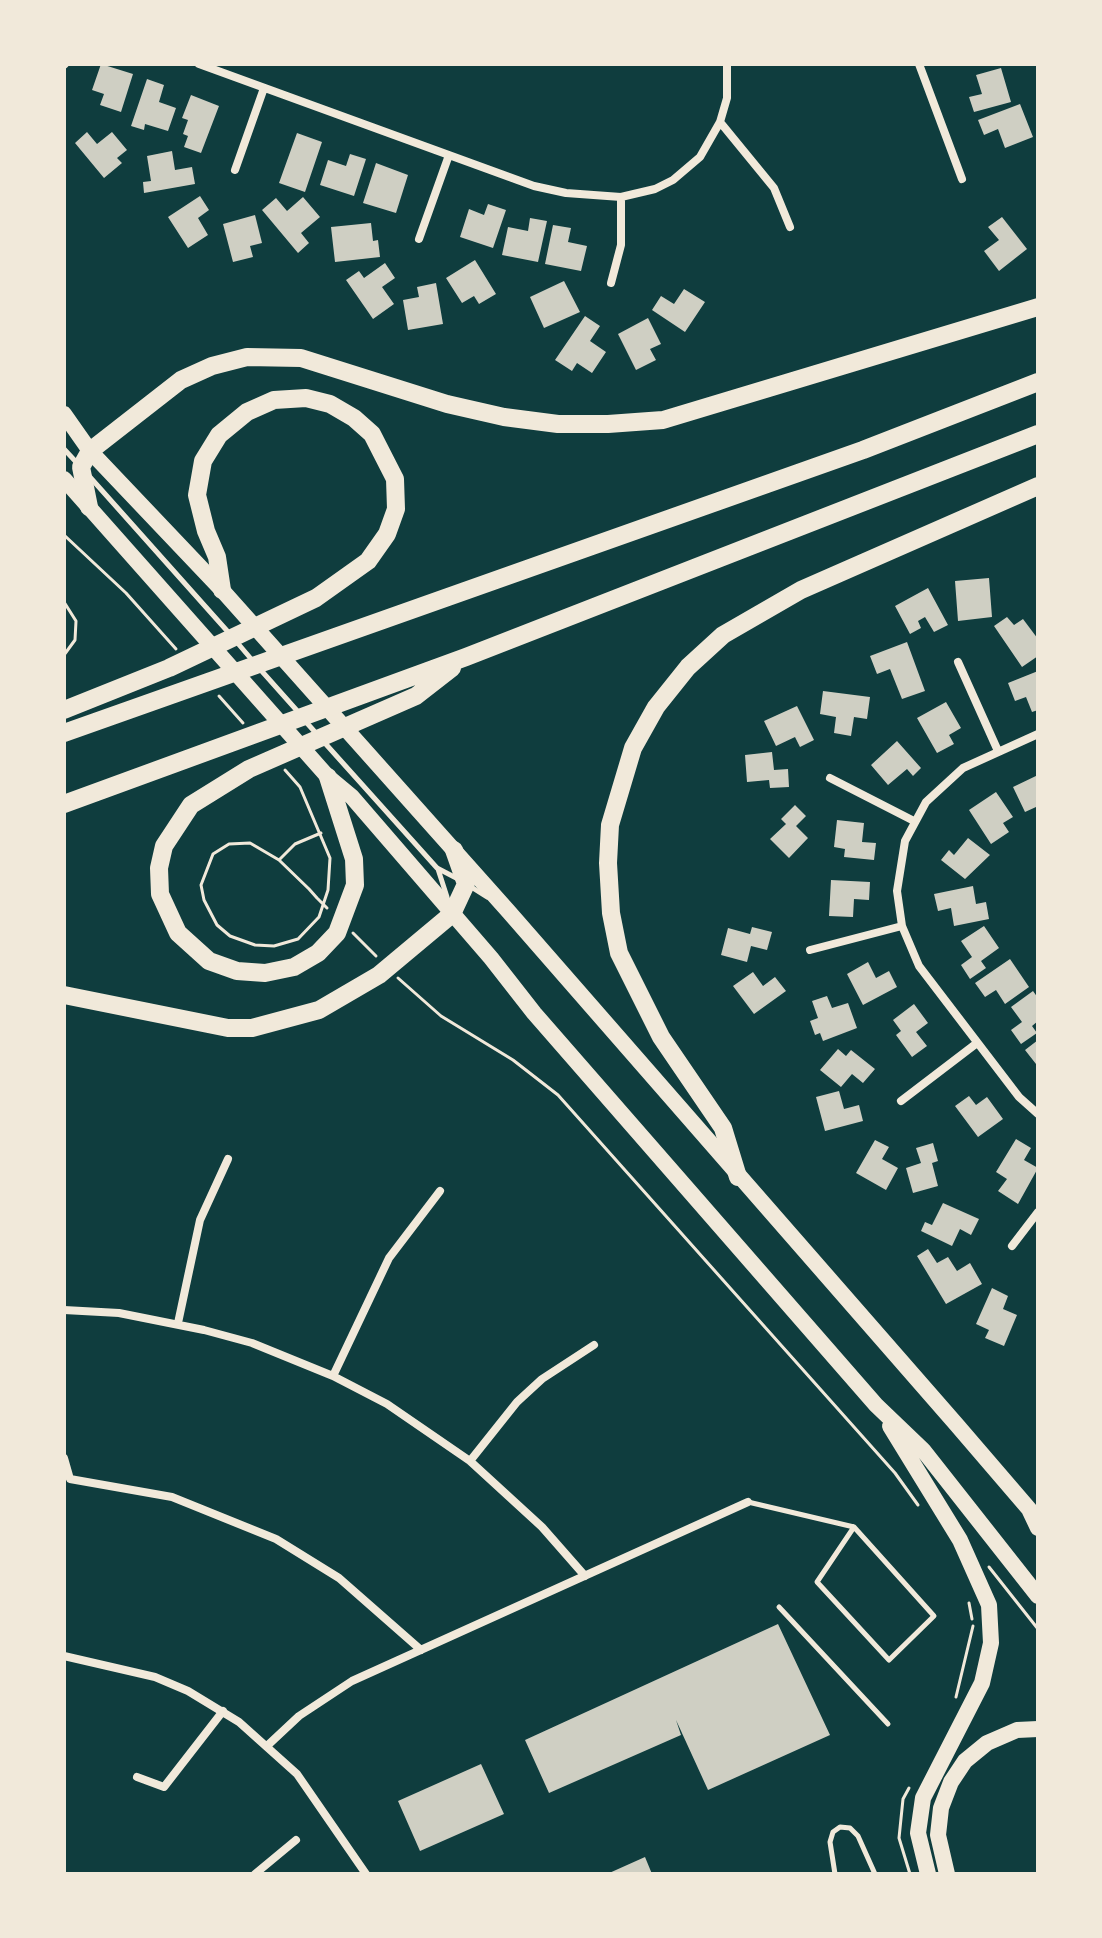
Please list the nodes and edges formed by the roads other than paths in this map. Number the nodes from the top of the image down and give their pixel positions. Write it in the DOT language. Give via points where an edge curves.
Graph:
graph roads {
  1 [pos="199,64"];
  2 [pos="727,64"];
  3 [pos="919,64"];
  4 [pos="226,69"];
  5 [pos="264,88"];
  6 [pos="720,122"];
  7 [pos="449,155"];
  8 [pos="235,170"];
  9 [pos="962,179"];
  10 [pos="621,197"];
  11 [pos="790,227"];
  12 [pos="419,239"];
  13 [pos="611,283"];
  14 [pos="1038,307"];
  15 [pos="1038,382"];
  16 [pos="64,414"];
  17 [pos="1038,434"];
  18 [pos="64,449"];
  19 [pos="90,451"];
  20 [pos="81,467"];
  21 [pos="64,479"];
  22 [pos="1038,486"];
  23 [pos="89,507"];
  24 [pos="222,590"];
  25 [pos="466,657"];
  26 [pos="958,662"];
  27 [pos="64,710"];
  28 [pos="64,733"];
  29 [pos="1038,734"];
  30 [pos="998,751"];
  31 [pos="328,777"];
  32 [pos="830,778"];
  33 [pos="64,804"];
  34 [pos="914,821"];
  35 [pos="454,850"];
  36 [pos="437,868"];
  37 [pos="466,884"];
  38 [pos="509,912"];
  39 [pos="452,914"];
  40 [pos="902,926"];
  41 [pos="810,950"];
  42 [pos="64,995"];
  43 [pos="977,1043"];
  44 [pos="901,1101"];
  45 [pos="1038,1114"];
  46 [pos="228,1159"];
  47 [pos="738,1177"];
  48 [pos="440,1191"];
  49 [pos="1038,1212"];
  50 [pos="1012,1246"];
  51 [pos="64,1310"];
  52 [pos="178,1323"];
  53 [pos="594,1345"];
  54 [pos="333,1376"];
  55 [pos="876,1405"];
  56 [pos="64,1458"];
  57 [pos="470,1461"];
  58 [pos="748,1502"];
  59 [pos="1034,1512"];
  60 [pos="854,1527"];
  61 [pos="1038,1528"];
  62 [pos="585,1576"];
  63 [pos="1038,1596"];
  64 [pos="779,1607"];
  65 [pos="421,1650"];
  66 [pos="64,1656"];
  67 [pos="223,1711"];
  68 [pos="888,1724"];
  69 [pos="1038,1729"];
  70 [pos="268,1745"];
  71 [pos="137,1777"];
  72 [pos="296,1840"];
  73 [pos="255,1874"];
  74 [pos="366,1874"];
  75 [pos="835,1874"];
  76 [pos="875,1874"];
  77 [pos="928,1874"];
  78 [pos="947,1874"];
  1 -- 4 [label="street"];
  2 -- 6 [label="street" via="727,98"];
  3 -- 9 [label="street"];
  4 -- 5 [label="street"];
  5 -- 7 [label="street"];
  5 -- 8 [label="street"];
  6 -- 10 [label="street" via="689,168 655,189"];
  6 -- 11 [label="street" via="768,179"];
  7 -- 10 [label="street" via="534,186"];
  7 -- 12 [label="street"];
  10 -- 13 [label="street" via="621,245"];
  14 -- 19 [label="highway" via="663,420 608,424 504,417 301,358 247,357 181,380"];
  15 -- 28 [label="highway" via="863,450"];
  16 -- 19 [label="main road"];
  17 -- 25 [label="highway"];
  18 -- 20 [label="lane"];
  19 -- 20 [label="highway"];
  19 -- 24 [label="main road"];
  20 -- 23 [label="highway"];
  20 -- 36 [label="lane"];
  21 -- 23 [label="main road"];
  22 -- 47 [label="highway" via="801,590 723,635 672,687 633,748 610,825 611,913 619,953 661,1037 723,1128"];
  23 -- 31 [label="main road"];
  24 -- 27 [label="highway" via="197,495 203,461 219,435 247,412 274,400 306,398 354,418 372,434 395,479 396,509 368,561 316,598 169,668"];
  24 -- 35 [label="main road"];
  25 -- 31 [label="highway" via="416,696 249,769 191,805 164,846 160,894 168,917 209,961 265,973 294,967 318,953 342,922 355,885 354,859"];
  25 -- 33 [label="highway"];
  26 -- 30 [label="street"];
  29 -- 30 [label="street"];
  30 -- 34 [label="street" via="943,783"];
  31 -- 39 [label="main road" via="352,797"];
  32 -- 34 [label="street"];
  34 -- 40 [label="street" via="898,878"];
  35 -- 37 [label="highway"];
  35 -- 38 [label="main road"];
  36 -- 37 [label="lane"];
  36 -- 39 [label="lane"];
  37 -- 38 [label="lane"];
  37 -- 39 [label="highway"];
  38 -- 47 [label="main road"];
  39 -- 42 [label="highway" via="319,1010 252,1028 214,1026"];
  39 -- 55 [label="main road"];
  40 -- 41 [label="street"];
  40 -- 43 [label="street" via="919,966"];
  43 -- 44 [label="street"];
  43 -- 45 [label="street"];
  46 -- 52 [label="street" via="200,1220"];
  47 -- 59 [label="main road"];
  48 -- 54 [label="street" via="389,1258"];
  49 -- 50 [label="street"];
  51 -- 52 [label="street"];
  52 -- 54 [label="street" via="252,1343"];
  53 -- 57 [label="street" via="517,1402"];
  54 -- 57 [label="street" via="387,1404"];
  55 -- 63 [label="main road" via="923,1450"];
  55 -- 77 [label="main road" via="960,1540 989,1605 991,1643 982,1683 923,1798 918,1833"];
  56 -- 65 [label="street" via="70,1479 172,1497 276,1539 359,1593"];
  57 -- 62 [label="street" via="542,1527"];
  58 -- 60 [label="lane"];
  58 -- 62 [label="street"];
  59 -- 61 [label="main road"];
  60 -- 60 [label="lane" via="817,1582 889,1660 934,1616"];
  62 -- 65 [label="street"];
  64 -- 68 [label="lane"];
  65 -- 70 [label="street" via="325,1697"];
  66 -- 67 [label="street" via="155,1677"];
  67 -- 70 [label="street"];
  67 -- 71 [label="street" via="164,1787"];
  69 -- 78 [label="main road" via="1017,1730 987,1743 951,1782 938,1835"];
  70 -- 74 [label="street" via="319,1802"];
  72 -- 73 [label="street"];
  75 -- 76 [label="lane" via="830,1842 840,1827 858,1836"];
}
